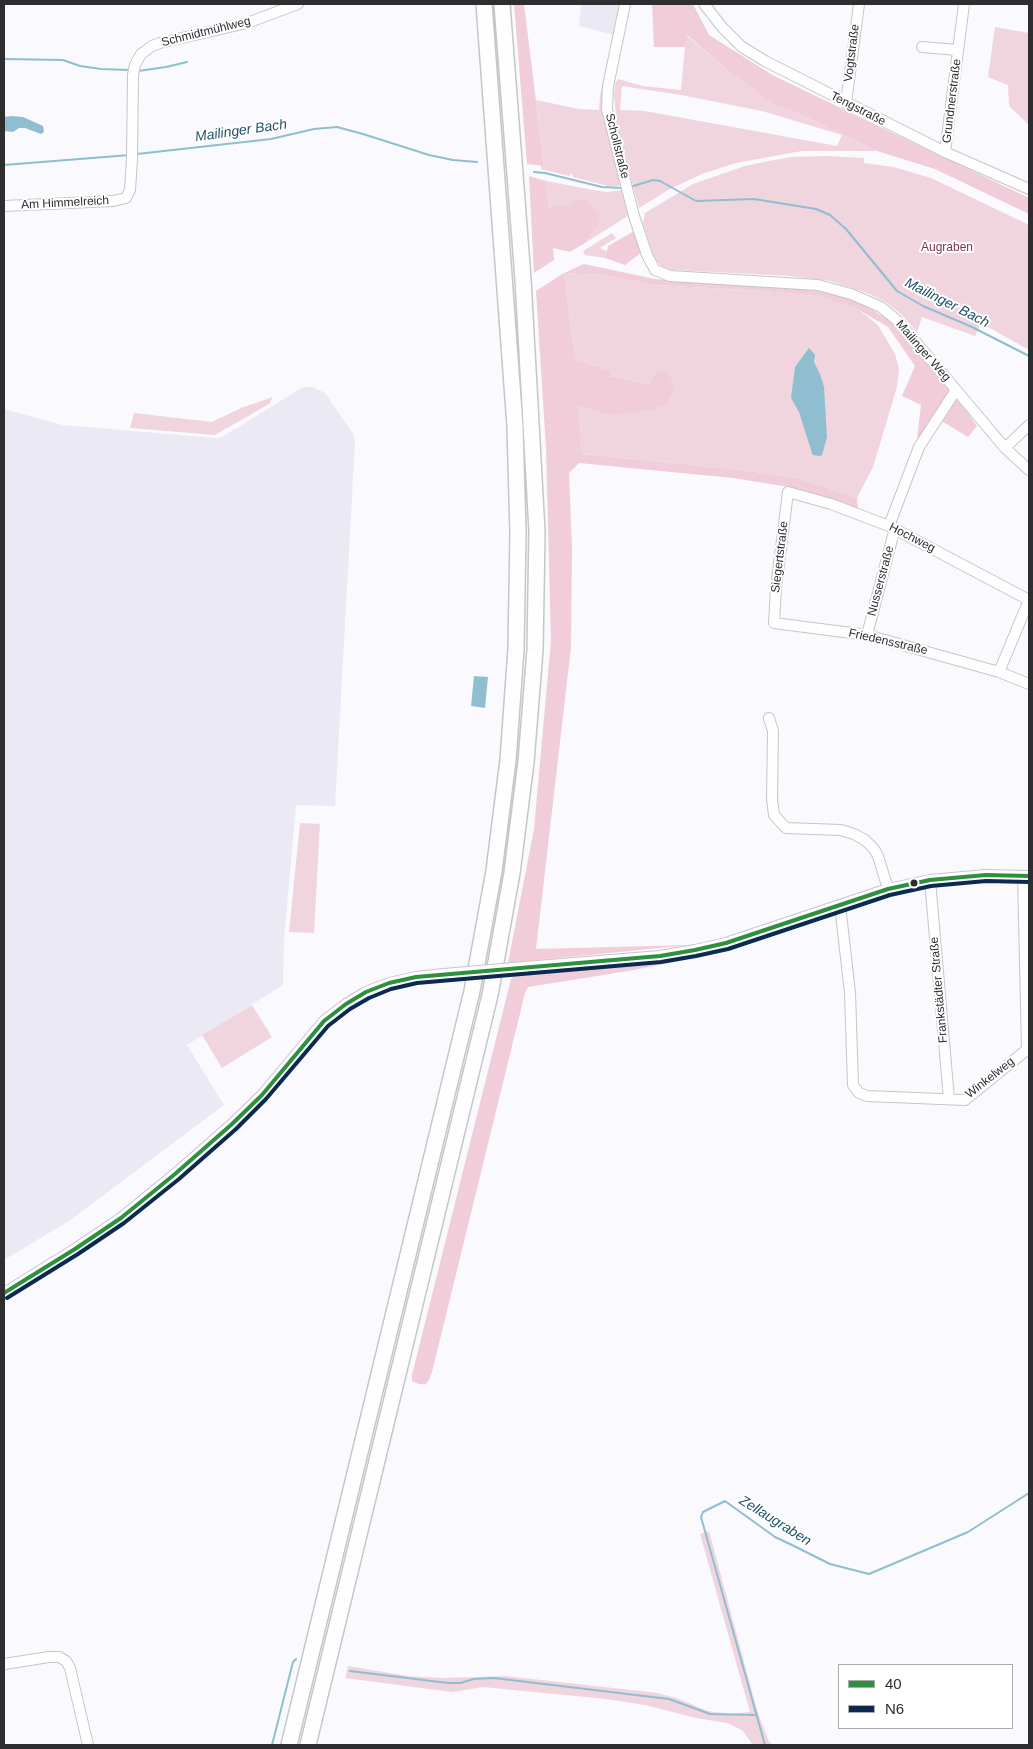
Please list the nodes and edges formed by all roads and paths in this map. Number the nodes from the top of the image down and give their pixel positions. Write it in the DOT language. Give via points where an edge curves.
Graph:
graph roads {
  1 [pos="298,4"];
  2 [pos="484,4"];
  3 [pos="502,4"];
  4 [pos="626,4"];
  5 [pos="704,4"];
  6 [pos="859,4"];
  7 [pos="964,4"];
  8 [pos="922,47"];
  9 [pos="958,50"];
  10 [pos="846,103"];
  11 [pos="945,152"];
  12 [pos="1029,189"];
  13 [pos="126,198"];
  14 [pos="4,206"];
  15 [pos="670,276"];
  16 [pos="956,390"];
  17 [pos="1029,425"];
  18 [pos="1005,448"];
  19 [pos="1029,470"];
  20 [pos="788,492"];
  21 [pos="892,527"];
  22 [pos="1029,600"];
  23 [pos="774,623"];
  24 [pos="867,635"];
  25 [pos="999,672"];
  26 [pos="1029,684"];
  27 [pos="768,718"];
  28 [pos="1026,876"];
  29 [pos="930,880"];
  30 [pos="888,889"];
  31 [pos="840,905"];
  32 [pos="1028,1048"];
  33 [pos="949,1100"];
  34 [pos="4,1293"];
  35 [pos="4,1664"];
  36 [pos="88,1745"];
  37 [pos="289,1745"];
  38 [pos="308,1745"];
  1 -- 13 [label="street, Schmidtmühlweg" via="247,23 160,43 141,54 134,70 133,154 130,190"];
  2 -- 37 [label="highway" via="515,426 518,513 516,640 508,760 494,871 470,1001"];
  3 -- 38 [label="highway" via="523,280 537,532 535,640 526,762 512,873 488,1004"];
  4 -- 15 [label="street, Schollstraße" via="610,76 609,119 637,224 651,263 656,270"];
  5 -- 10 [label="street, Tengstraße" via="742,46"];
  6 -- 10 [label="street, Vogtstraße"];
  7 -- 9 [label="street, Grundnerstraße"];
  8 -- 9 [label="street, Grundnerstraße"];
  9 -- 11 [label="street, Grundnerstraße"];
  10 -- 11 [label="street, Tengstraße"];
  11 -- 12 [label="street, Tengstraße"];
  13 -- 14 [label="street, Am Himmelreich"];
  15 -- 16 [label="street, Mailinger Weg" via="801,283 857,296 881,307 899,322"];
  16 -- 18 [label="street, Mailinger Weg"];
  16 -- 21 [label="street, Nusserstraße" via="919,447"];
  17 -- 18 [label="street"];
  18 -- 19 [label="street, Mailinger Weg"];
  20 -- 21 [label="street, Hochweg"];
  20 -- 23 [label="street, Siegertstraße"];
  21 -- 22 [label="street, Hochweg"];
  21 -- 24 [label="street, Nusserstraße"];
  22 -- 25 [label="street"];
  23 -- 24 [label="street, Friedensstraße"];
  24 -- 25 [label="street, Friedensstraße"];
  25 -- 26 [label="street, Friedensstraße"];
  27 -- 30 [label="street" via="773,731 774,815 786,828 841,830 865,840 878,856"];
  28 -- 29 [label="street" via="986,875"];
  28 -- 32 [label="street"];
  29 -- 30 [label="street"];
  29 -- 33 [label="street, Frankstädter Straße"];
  30 -- 31 [label="street"];
  31 -- 33 [label="street, Winkelweg" via="850,994 853,1085 867,1096"];
  31 -- 34 [label="street, bridge" via="695,950 660,956 416,977 366,992 324,1021 262,1095 175,1174 121,1218"];
  32 -- 33 [label="street, Winkelweg" via="965,1100"];
  35 -- 36 [label="street" via="59,1656 66,1661"];
}
